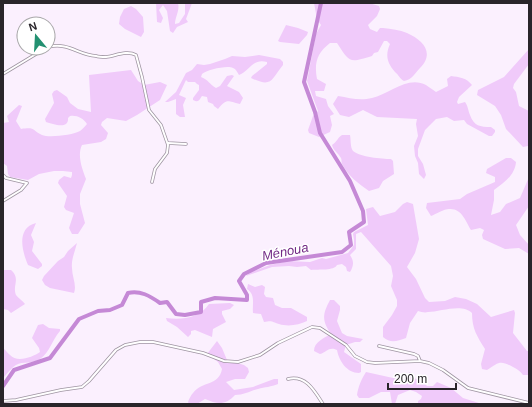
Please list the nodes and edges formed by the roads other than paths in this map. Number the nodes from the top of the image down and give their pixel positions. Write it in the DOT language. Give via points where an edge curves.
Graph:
graph roads {
  1 [pos="56,46"];
  2 [pos="33,56"];
  3 [pos="3,74"];
  4 [pos="168,143"];
  5 [pos="186,144"];
  6 [pos="3,175"];
  7 [pos="152,182"];
  8 [pos="3,201"];
  9 [pos="379,346"];
  10 [pos="420,361"];
  11 [pos="288,379"];
  12 [pos="3,401"];
  13 [pos="529,403"];
  14 [pos="323,404"];
  1 -- 4 [label="street" via="66,46 104,58 133,53 136,55 149,110 161,125"];
  2 -- 3 [label="street"];
  4 -- 5 [label="street"];
  4 -- 7 [label="street" via="167,153 155,170"];
  6 -- 8 [label="street" via="27,183 22,190"];
  9 -- 10 [label="street" via="414,354"];
  10 -- 12 [label="street" via="367,362 355,356 343,342 316,327 308,328 260,355 238,362 224,362 203,353 158,343 140,342 121,347 82,387"];
  10 -- 13 [label="street" via="435,365 468,388"];
  11 -- 14 [label="street" via="303,380"];
}
